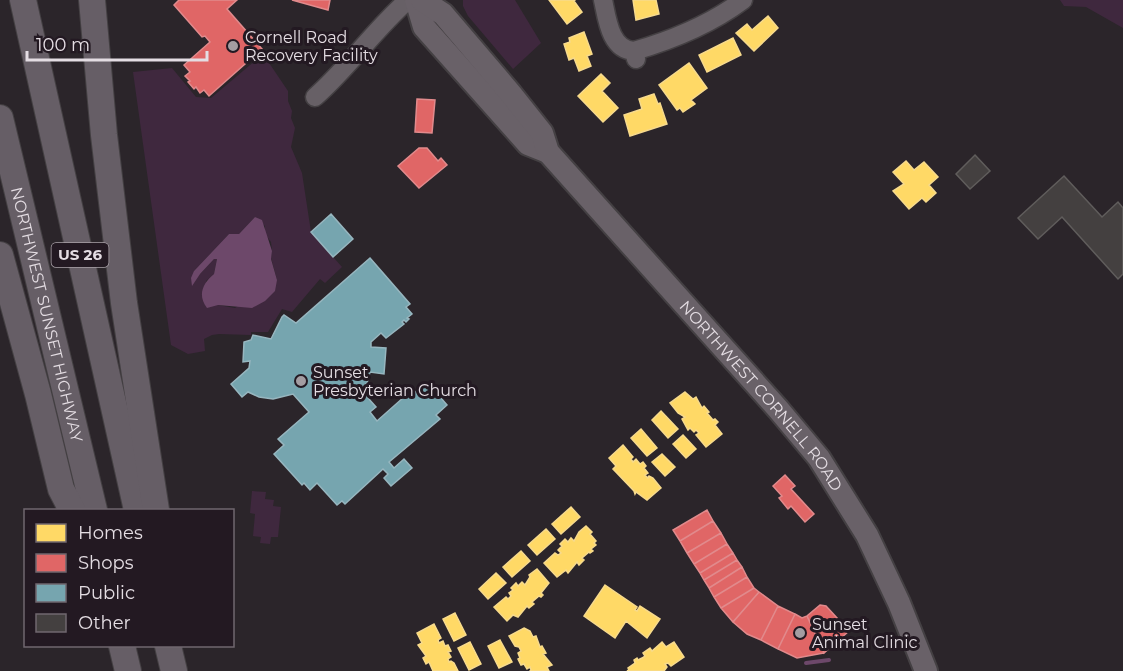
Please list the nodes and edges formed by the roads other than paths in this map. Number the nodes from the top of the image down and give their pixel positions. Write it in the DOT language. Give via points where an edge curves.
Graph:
graph roads {
  1 [pos="23,0"];
  2 [pos="92,0"];
  3 [pos="408,0"];
  4 [pos="416,0"];
  5 [pos="422,0"];
  6 [pos="603,0"];
  7 [pos="742,0"];
  8 [pos="315,97"];
  9 [pos="0,118"];
  10 [pos="548,152"];
  11 [pos="0,255"];
  12 [pos="71,509"];
  13 [pos="94,509"];
  14 [pos="136,509"];
  15 [pos="156,509"];
  16 [pos="122,647"];
  17 [pos="168,647"];
  18 [pos="128,671"];
  19 [pos="174,671"];
  20 [pos="926,671"];
  1 -- 14 [label="highway, US 26"];
  2 -- 15 [label="highway" via="124,303"];
  3 -- 8 [label="street"];
  4 -- 10 [label="main road, NORTHWEST CORNELL ROAD" via="424,27 528,144"];
  5 -- 10 [label="main road, NORTHWEST CORNELL ROAD" via="442,14 511,94 542,133"];
  6 -- 7 [label="street" via="616,41 635,55 679,36"];
  9 -- 13 [label="highway, NORTHWEST SUNSET HIGHWAY / US 26"];
  10 -- 20 [label="main road, NORTHWEST CORNELL ROAD" via="819,458 871,543"];
  11 -- 12 [label="highway" via="61,489"];
  16 -- 18 [label="highway"];
  17 -- 19 [label="highway"];
}
